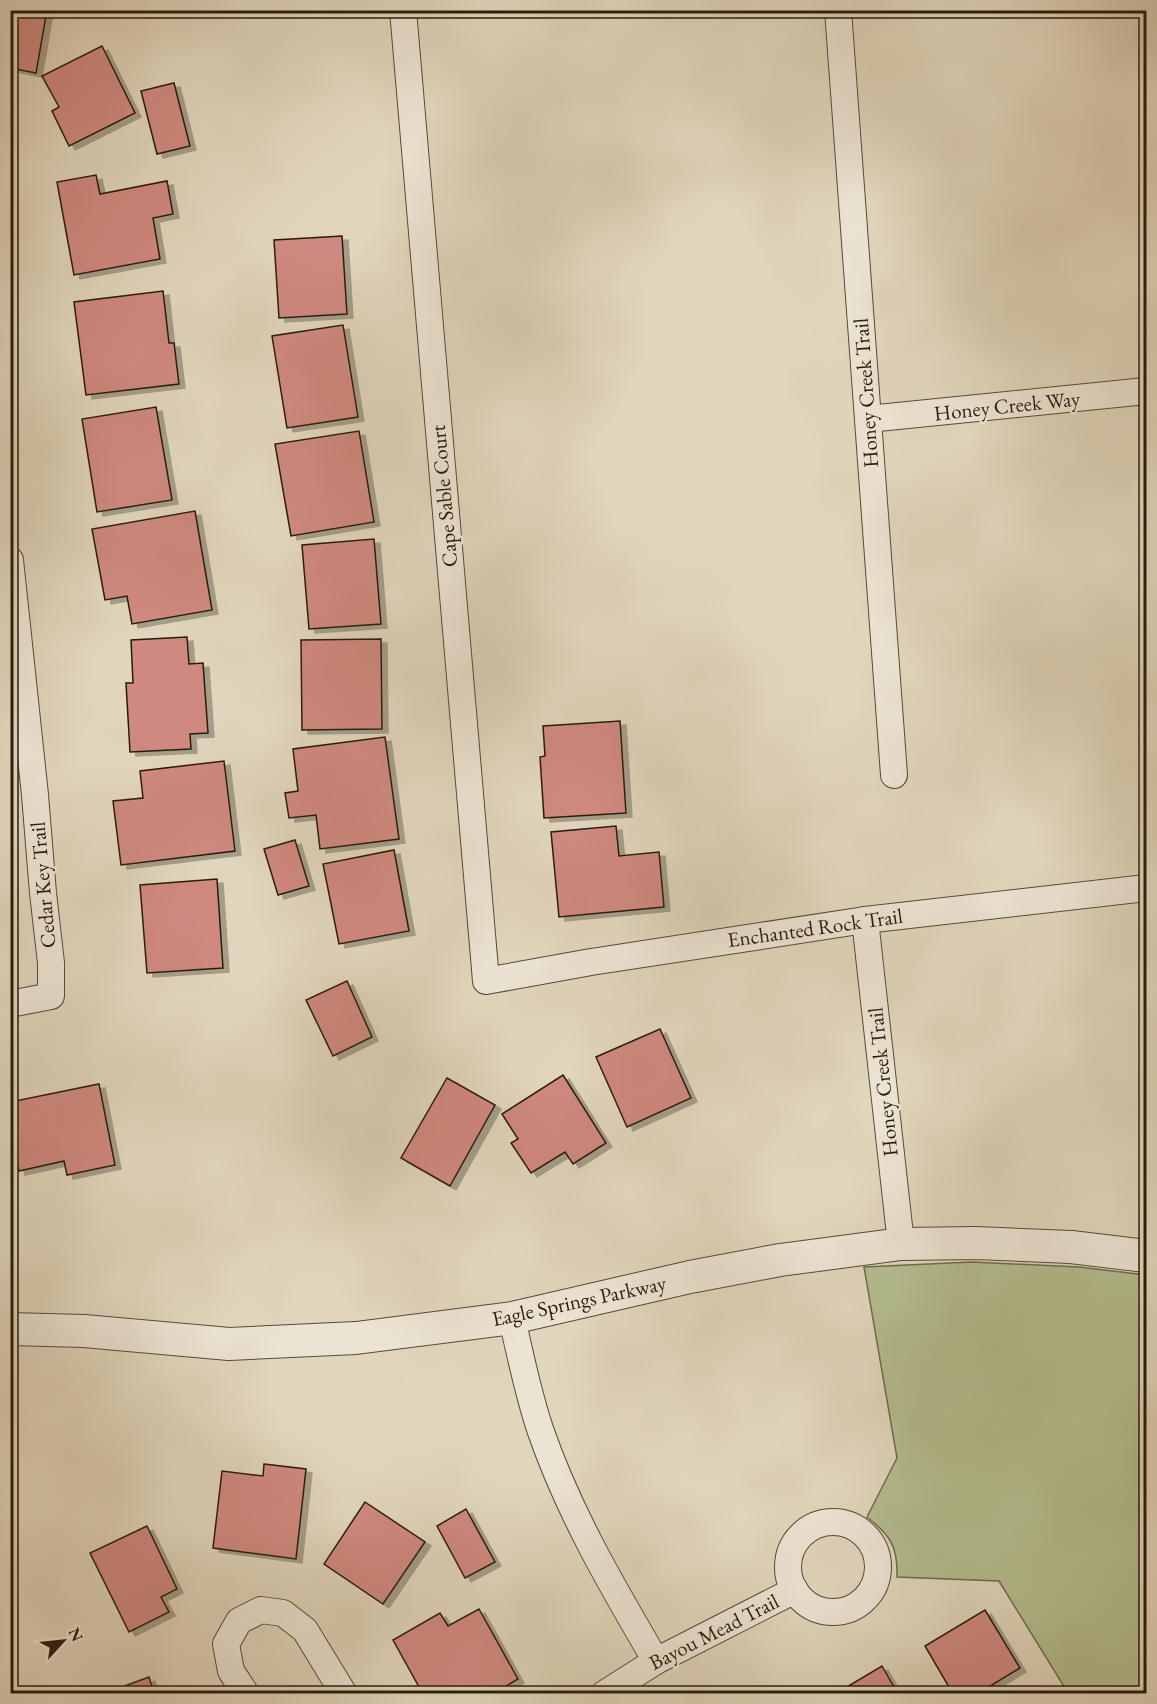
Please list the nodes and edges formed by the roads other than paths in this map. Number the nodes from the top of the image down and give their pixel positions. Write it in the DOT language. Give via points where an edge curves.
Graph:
graph roads {
  1 [pos="403,10"];
  2 [pos="838,10"];
  3 [pos="1146,391"];
  4 [pos="868,420"];
  5 [pos="10,560"];
  6 [pos="11,569"];
  7 [pos="894,775"];
  8 [pos="1146,888"];
  9 [pos="865,920"];
  10 [pos="486,981"];
  11 [pos="10,1004"];
  12 [pos="901,1244"];
  13 [pos="1146,1256"];
  14 [pos="512,1318"];
  15 [pos="10,1329"];
  16 [pos="795,1590"];
  17 [pos="656,1661"];
  18 [pos="246,1694"];
  19 [pos="344,1694"];
  20 [pos="604,1694"];
  1 -- 10 [label="street, Cape Sable Court"];
  2 -- 4 [label="street, Honey Creek Trail"];
  3 -- 4 [label="street, Honey Creek Way"];
  4 -- 7 [label="street, Honey Creek Trail"];
  5 -- 6 [label="street, Cedar Key Trail"];
  6 -- 11 [label="street, Cedar Key Trail" via="51,963 51,996"];
  8 -- 9 [label="street, Enchanted Rock Trail"];
  9 -- 10 [label="street, Enchanted Rock Trail"];
  9 -- 12 [label="street, Honey Creek Trail"];
  12 -- 13 [label="street, Eagle Springs Parkway" via="1071,1247"];
  12 -- 14 [label="street, Eagle Springs Parkway" via="746,1266"];
  14 -- 15 [label="street, Eagle Springs Parkway" via="356,1338 229,1344 84,1331"];
  14 -- 17 [label="street" via="540,1429 572,1508"];
  16 -- 17 [label="street, Bayou Mead Trail"];
  17 -- 20 [label="street, Bayou Mead Trail"];
  18 -- 19 [label="street" via="231,1671 226,1644 239,1621 261,1610 283,1613 305,1630"];
}
